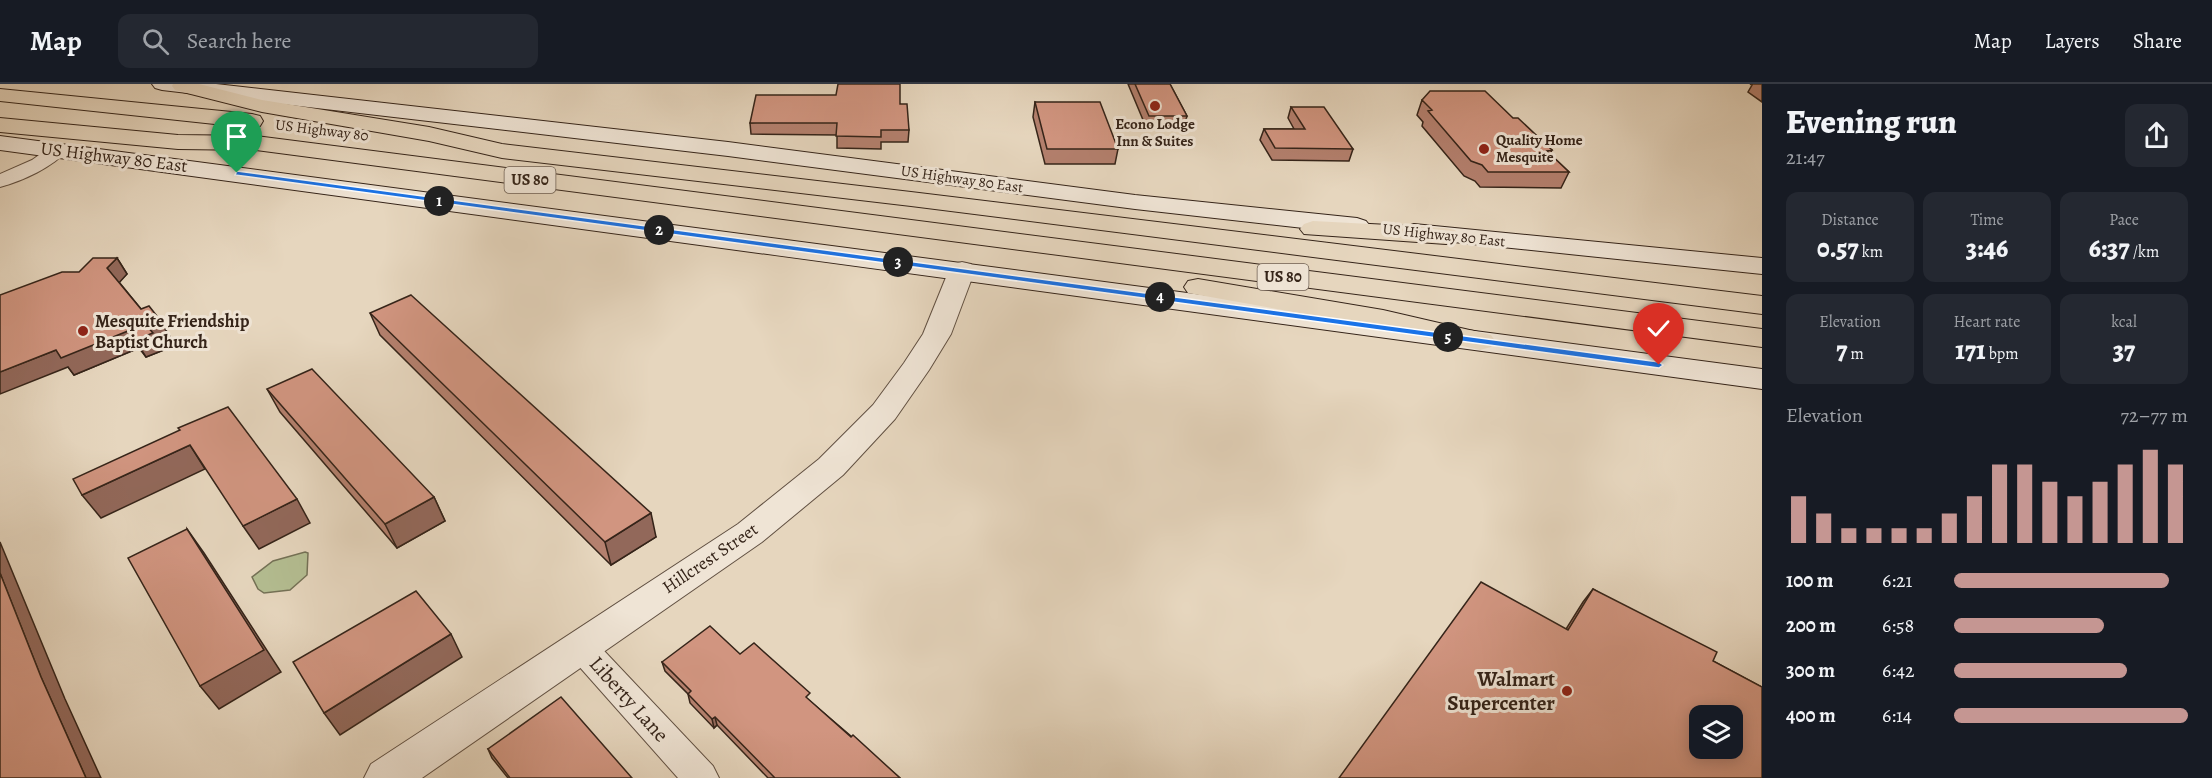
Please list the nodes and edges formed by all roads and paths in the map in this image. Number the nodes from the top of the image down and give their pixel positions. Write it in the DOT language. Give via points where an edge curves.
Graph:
graph roads {
  1 [pos="172,85"];
  2 [pos="0,95"];
  3 [pos="0,114"];
  4 [pos="0,124"];
  5 [pos="0,143"];
  6 [pos="256,143"];
  7 [pos="59,149"];
  8 [pos="501,151"];
  9 [pos="0,181"];
  10 [pos="988,208"];
  11 [pos="804,215"];
  12 [pos="1446,236"];
  13 [pos="1762,266"];
  14 [pos="962,270"];
  15 [pos="1762,305"];
  16 [pos="1762,338"];
  17 [pos="1480,341"];
  18 [pos="1762,379"];
  19 [pos="580,646"];
  20 [pos="386,778"];
  21 [pos="701,778"];
  1 -- 8 [label="highway"];
  1 -- 12 [label="main road, US Highway 80 East"];
  2 -- 8 [label="highway, US Highway 80 / US 80"];
  3 -- 6 [label="highway, US Highway 80 / US 80"];
  4 -- 6 [label="highway" via="178,141"];
  5 -- 7 [label="main road, US Highway 80 East"];
  6 -- 11 [label="highway, US 80"];
  7 -- 9 [label="street" via="38,164"];
  7 -- 14 [label="main road, US Highway 80 East"];
  8 -- 10 [label="highway, US 80"];
  10 -- 12 [label="highway"];
  10 -- 15 [label="highway, US 80"];
  11 -- 16 [label="highway, US 80"];
  11 -- 17 [label="highway" via="863,230 1383,319"];
  12 -- 13 [label="main road, US Highway 80 East"];
  14 -- 17 [label="main road, US Highway 80 East"];
  14 -- 19 [label="street, Hillcrest Street" via="937,334 914,370 884,412 831,467 750,533"];
  17 -- 18 [label="main road, US Highway 80 East"];
  19 -- 20 [label="street, Hillcrest Street"];
  19 -- 21 [label="street, Liberty Lane"];
}
